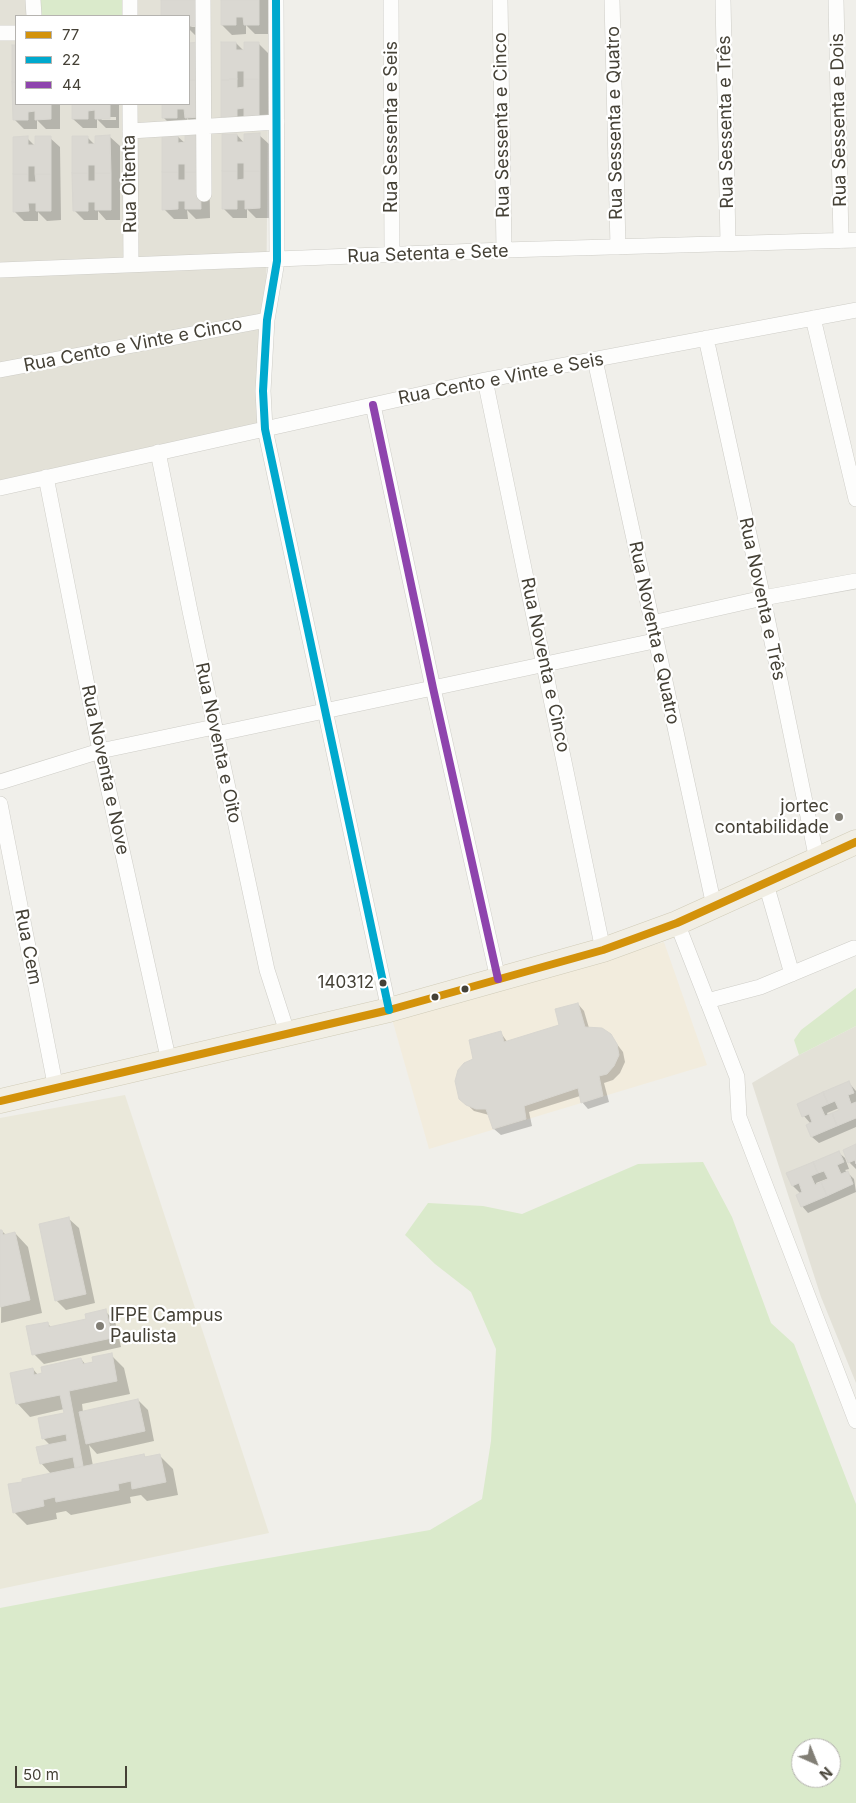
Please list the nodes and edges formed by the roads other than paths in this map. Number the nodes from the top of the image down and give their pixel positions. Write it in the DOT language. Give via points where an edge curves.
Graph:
graph roads {
  1 [pos="33,0"];
  2 [pos="130,0"];
  3 [pos="203,0"];
  4 [pos="276,0"];
  5 [pos="392,0"];
  6 [pos="500,0"];
  7 [pos="612,0"];
  8 [pos="723,0"];
  9 [pos="836,0"];
  10 [pos="34,15"];
  11 [pos="130,15"];
  12 [pos="0,33"];
  13 [pos="15,33"];
  14 [pos="130,105"];
  15 [pos="277,122"];
  16 [pos="203,127"];
  17 [pos="130,131"];
  18 [pos="204,194"];
  19 [pos="848,241"];
  20 [pos="728,243"];
  21 [pos="618,247"];
  22 [pos="504,250"];
  23 [pos="392,255"];
  24 [pos="278,261"];
  25 [pos="131,265"];
  26 [pos="0,270"];
  27 [pos="856,310"];
  28 [pos="813,318"];
  29 [pos="267,320"];
  30 [pos="706,338"];
  31 [pos="595,360"];
  32 [pos="0,370"];
  33 [pos="485,380"];
  34 [pos="373,405"];
  35 [pos="265,429"];
  36 [pos="158,452"];
  37 [pos="46,477"];
  38 [pos="0,488"];
  39 [pos="856,499"];
  40 [pos="856,580"];
  41 [pos="763,598"];
  42 [pos="652,624"];
  43 [pos="654,641"];
  44 [pos="545,662"];
  45 [pos="433,688"];
  46 [pos="325,710"];
  47 [pos="215,730"];
  48 [pos="100,751"];
  49 [pos="0,782"];
  50 [pos="0,804"];
  51 [pos="856,842"];
  52 [pos="817,860"];
  53 [pos="766,884"];
  54 [pos="714,906"];
  55 [pos="676,923"];
  56 [pos="854,948"];
  57 [pos="603,950"];
  58 [pos="792,974"];
  59 [pos="498,979"];
  60 [pos="708,1002"];
  61 [pos="389,1010"];
  62 [pos="287,1032"];
  63 [pos="169,1062"];
  64 [pos="56,1089"];
  65 [pos="0,1101"];
  66 [pos="856,1421"];
  1 -- 10 [label="street"];
  2 -- 11 [label="street"];
  3 -- 16 [label="street"];
  4 -- 15 [label="street"];
  5 -- 23 [label="street, Rua Sessenta e Seis"];
  6 -- 22 [label="street, Rua Sessenta e Cinco"];
  7 -- 21 [label="street, Rua Sessenta e Quatro"];
  8 -- 20 [label="street, Rua Sessenta e Três"];
  9 -- 19 [label="street, Rua Sessenta e Dois"];
  12 -- 13 [label="street"];
  14 -- 17 [label="street, Rua Oitenta"];
  15 -- 16 [label="street"];
  15 -- 24 [label="street"];
  16 -- 17 [label="street"];
  16 -- 18 [label="street"];
  17 -- 25 [label="street, Rua Oitenta"];
  19 -- 20 [label="street, Rua Setenta e Sete"];
  20 -- 21 [label="street, Rua Setenta e Sete"];
  21 -- 22 [label="street, Rua Setenta e Sete"];
  22 -- 23 [label="street, Rua Setenta e Sete"];
  23 -- 24 [label="street, Rua Setenta e Sete"];
  24 -- 25 [label="street, Rua Setenta e Sete"];
  24 -- 29 [label="street"];
  25 -- 26 [label="street, Rua Setenta e Sete"];
  27 -- 28 [label="street, Rua Cento e Vinte e Seis"];
  28 -- 30 [label="street, Rua Cento e Vinte e Seis"];
  28 -- 39 [label="street"];
  29 -- 32 [label="street, Rua Cento e Vinte e Cinco"];
  29 -- 35 [label="street" via="263,391"];
  30 -- 31 [label="street, Rua Cento e Vinte e Seis"];
  30 -- 41 [label="street, Rua Noventa e Três"];
  31 -- 33 [label="street, Rua Cento e Vinte e Seis"];
  31 -- 42 [label="street, Rua Noventa e Quatro"];
  33 -- 34 [label="street, Rua Cento e Vinte e Seis"];
  33 -- 44 [label="street, Rua Noventa e Cinco"];
  34 -- 35 [label="street, Rua Cento e Vinte e Seis"];
  34 -- 45 [label="street"];
  35 -- 36 [label="street, Rua Cento e Vinte e Seis"];
  35 -- 46 [label="street"];
  36 -- 37 [label="street, Rua Cento e Vinte e Seis"];
  36 -- 47 [label="street, Rua Noventa e Oito"];
  37 -- 38 [label="street, Rua Cento e Vinte e Seis"];
  37 -- 48 [label="street, Rua Noventa e Nove"];
  40 -- 41 [label="street"];
  41 -- 42 [label="street"];
  41 -- 52 [label="street, Rua Noventa e Três"];
  42 -- 43 [label="street, Rua Noventa e Quatro"];
  43 -- 44 [label="street"];
  43 -- 54 [label="street, Rua Noventa e Quatro"];
  44 -- 45 [label="street"];
  44 -- 57 [label="street, Rua Noventa e Cinco"];
  45 -- 46 [label="street"];
  45 -- 59 [label="street"];
  46 -- 47 [label="street"];
  46 -- 61 [label="street"];
  47 -- 48 [label="street"];
  47 -- 62 [label="street, Rua Noventa e Oito" via="267,970"];
  48 -- 49 [label="street"];
  48 -- 63 [label="street, Rua Noventa e Nove"];
  50 -- 64 [label="street, Rua Cem"];
  51 -- 52 [label="main road"];
  52 -- 53 [label="main road"];
  53 -- 54 [label="main road"];
  53 -- 58 [label="street"];
  54 -- 55 [label="main road"];
  55 -- 57 [label="main road"];
  55 -- 60 [label="street"];
  56 -- 58 [label="street"];
  57 -- 59 [label="main road"];
  58 -- 60 [label="street"];
  59 -- 61 [label="main road"];
  60 -- 66 [label="street" via="736,1077 739,1117"];
  61 -- 62 [label="main road"];
  62 -- 63 [label="main road"];
  63 -- 64 [label="main road"];
  64 -- 65 [label="main road"];
}
